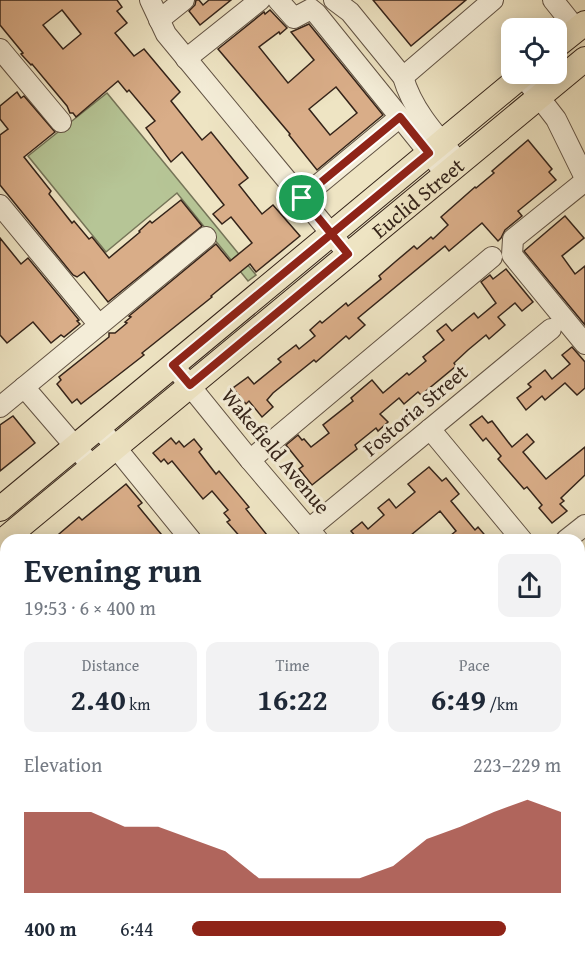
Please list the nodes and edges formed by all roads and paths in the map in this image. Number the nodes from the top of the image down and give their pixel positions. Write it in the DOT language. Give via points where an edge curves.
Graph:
graph roads {
  1 [pos="150,0"];
  2 [pos="184,0"];
  3 [pos="260,0"];
  4 [pos="278,0"];
  5 [pos="334,0"];
  6 [pos="493,0"];
  7 [pos="552,0"];
  8 [pos="159,20"];
  9 [pos="581,26"];
  10 [pos="567,37"];
  11 [pos="0,49"];
  12 [pos="186,59"];
  13 [pos="585,59"];
  14 [pos="7,71"];
  15 [pos="403,77"];
  16 [pos="511,84"];
  17 [pos="530,84"];
  18 [pos="539,96"];
  19 [pos="400,117"];
  20 [pos="61,122"];
  21 [pos="435,147"];
  22 [pos="452,167"];
  23 [pos="585,180"];
  24 [pos="302,198"];
  25 [pos="0,206"];
  26 [pos="331,234"];
  27 [pos="206,237"];
  28 [pos="348,254"];
  29 [pos="492,257"];
  30 [pos="99,325"];
  31 [pos="551,329"];
  32 [pos="585,344"];
  33 [pos="173,365"];
  34 [pos="190,385"];
  35 [pos="24,387"];
  36 [pos="0,407"];
  37 [pos="99,427"];
  38 [pos="430,429"];
  39 [pos="75,447"];
  40 [pos="116,447"];
  41 [pos="250,460"];
  42 [pos="92,467"];
  43 [pos="0,509"];
  44 [pos="11,534"];
  45 [pos="187,534"];
  46 [pos="313,534"];
  47 [pos="315,534"];
  48 [pos="517,534"];
  1 -- 8 [label="street"];
  2 -- 8 [label="street"];
  3 -- 12 [label="street"];
  4 -- 19 [label="street" via="294,18 311,9 316,13"];
  5 -- 15 [label="street" via="350,12"];
  6 -- 15 [label="street"];
  7 -- 9 [label="street"];
  8 -- 12 [label="street"];
  9 -- 10 [label="main road"];
  11 -- 14 [label="street"];
  12 -- 24 [label="street"];
  13 -- 18 [label="main road, Euclid Street"];
  14 -- 20 [label="street"];
  15 -- 21 [label="street"];
  16 -- 21 [label="main road, Euclid Street"];
  17 -- 18 [label="street"];
  18 -- 22 [label="main road, Euclid Street"];
  18 -- 23 [label="street" via="566,137"];
  19 -- 21 [label="street"];
  19 -- 24 [label="street"];
  21 -- 22 [label="street"];
  21 -- 26 [label="main road, Euclid Street"];
  22 -- 28 [label="main road, Euclid Street"];
  23 -- 32 [label="street" via="513,239 512,255"];
  24 -- 26 [label="street"];
  25 -- 30 [label="street"];
  26 -- 28 [label="street"];
  26 -- 33 [label="main road, Euclid Street"];
  27 -- 30 [label="street"];
  28 -- 34 [label="main road, Euclid Street"];
  29 -- 41 [label="street"];
  30 -- 35 [label="street"];
  31 -- 38 [label="street, Fostoria Street"];
  33 -- 34 [label="street, Wakefield Avenue"];
  33 -- 37 [label="main road, Euclid Street"];
  34 -- 40 [label="main road, Euclid Street"];
  34 -- 41 [label="street, Wakefield Avenue"];
  35 -- 36 [label="street"];
  35 -- 39 [label="street"];
  37 -- 39 [label="main road, Euclid Street"];
  37 -- 40 [label="street"];
  38 -- 47 [label="street, Fostoria Street"];
  38 -- 48 [label="street"];
  39 -- 42 [label="street"];
  39 -- 43 [label="main road, Euclid Street"];
  40 -- 42 [label="main road, Euclid Street"];
  40 -- 45 [label="street"];
  41 -- 46 [label="street, Wakefield Avenue"];
  42 -- 44 [label="main road, Euclid Street"];
}
